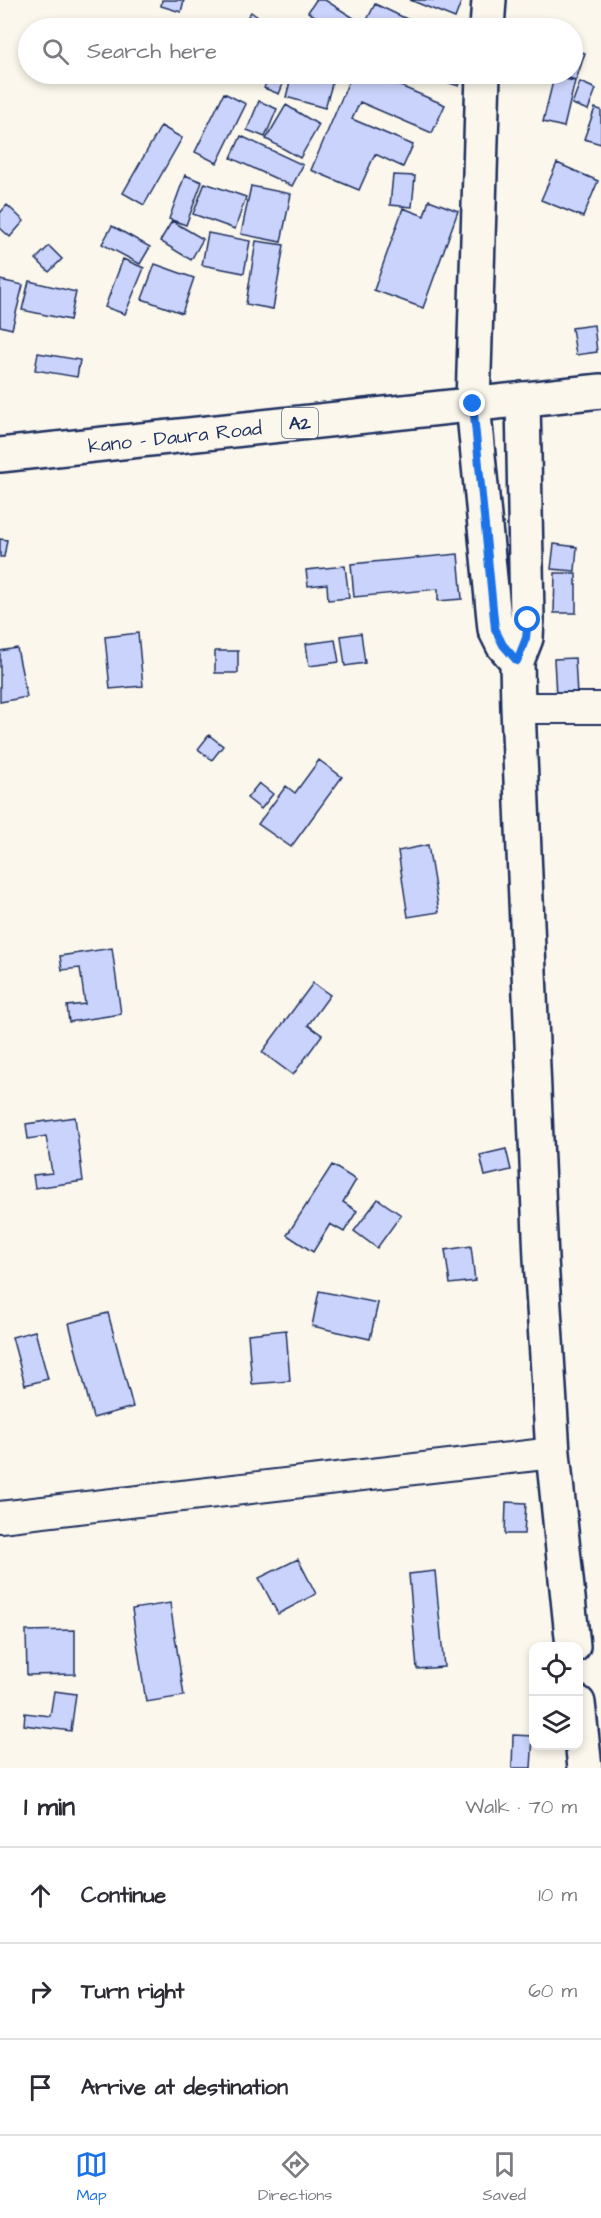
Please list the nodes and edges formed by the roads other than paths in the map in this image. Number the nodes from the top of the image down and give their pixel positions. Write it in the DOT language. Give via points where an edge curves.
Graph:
graph roads {
  1 [pos="489,0"];
  2 [pos="488,18"];
  3 [pos="483,84"];
  4 [pos="601,390"];
  5 [pos="523,399"];
  6 [pos="473,404"];
  7 [pos="0,456"];
  8 [pos="517,661"];
  9 [pos="519,708"];
  10 [pos="601,708"];
  11 [pos="553,1453"];
  12 [pos="0,1517"];
  13 [pos="572,1642"];
  14 [pos="583,1746"];
  15 [pos="585,1768"];
  1 -- 2 [label="main road"];
  3 -- 6 [label="main road"];
  4 -- 5 [label="main road, kano - Daura Road / A2"];
  5 -- 6 [label="main road, kano - Daura Road / A2"];
  5 -- 8 [label="main road" via="528,620"];
  6 -- 7 [label="main road, kano - Daura Road / A2"];
  6 -- 8 [label="main road" via="495,629"];
  8 -- 9 [label="main road"];
  9 -- 10 [label="street"];
  9 -- 11 [label="main road" via="541,1259"];
  11 -- 12 [label="street"];
  11 -- 13 [label="main road"];
  14 -- 15 [label="main road"];
}
